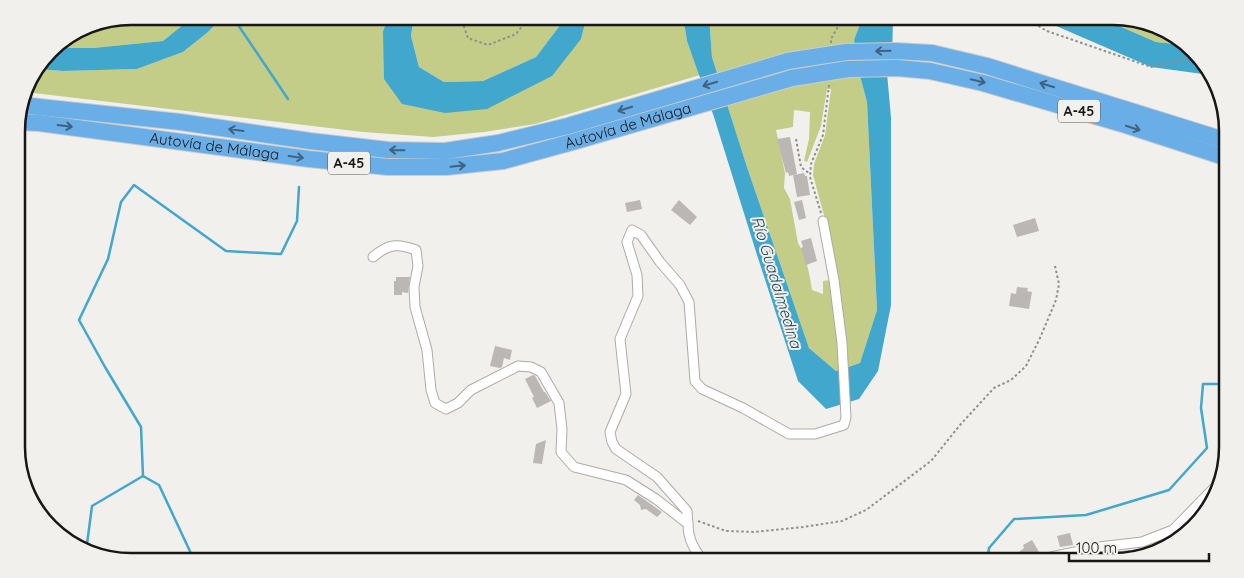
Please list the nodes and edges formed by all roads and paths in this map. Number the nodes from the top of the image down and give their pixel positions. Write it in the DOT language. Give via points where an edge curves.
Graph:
graph roads {
  1 [pos="462,25"];
  2 [pos="523,25"];
  3 [pos="839,25"];
  4 [pos="1037,25"];
  5 [pos="831,48"];
  6 [pos="1190,58"];
  7 [pos="829,83"];
  8 [pos="28,106"];
  9 [pos="25,123"];
  10 [pos="1219,138"];
  11 [pos="796,139"];
  12 [pos="1219,155"];
  13 [pos="810,174"];
  14 [pos="823,221"];
  15 [pos="373,257"];
  16 [pos="1055,266"];
  17 [pos="1208,494"];
  18 [pos="688,524"];
  19 [pos="697,553"];
  20 [pos="1070,553"];
  1 -- 2 [label="path" via="468,38 488,45 516,34"];
  3 -- 5 [label="path" via="831,39"];
  4 -- 6 [label="path" via="1151,67"];
  7 -- 13 [label="path" via="823,135"];
  10 -- 8 [label="highway, Autovía de Málaga / A-45, one-way, bridge" via="987,66 932,54 896,51 846,52 788,61 568,126 498,143 445,151 388,150"];
  9 -- 12 [label="highway, Autovía de Málaga / A-45, one-way, bridge" via="378,166 446,167 503,160 792,78 848,69 897,68 930,71 984,83"];
  11 -- 13 [label="path" via="802,167"];
  13 -- 14 [label="path"];
  14 -- 18 [label="street" via="842,343 846,417 844,426 815,434 789,434 702,390 695,381 689,302 641,235 632,230 627,242 637,275 638,296 620,339 626,394 610,432 616,449 657,477 687,511"];
  15 -- 18 [label="street" via="388,246 416,250 415,308 435,403 446,408 458,403 471,390 518,366 531,367 541,372 560,403 562,452 574,467 626,480"];
  16 -- 18 [label="path" via="1059,284 1056,300 1026,366 1011,380 994,388 931,461 866,510 842,521 755,532 726,531 695,520"];
  17 -- 20 [label="street" via="1173,530 1142,542"];
  18 -- 19 [label="street" via="688,535"];
}
